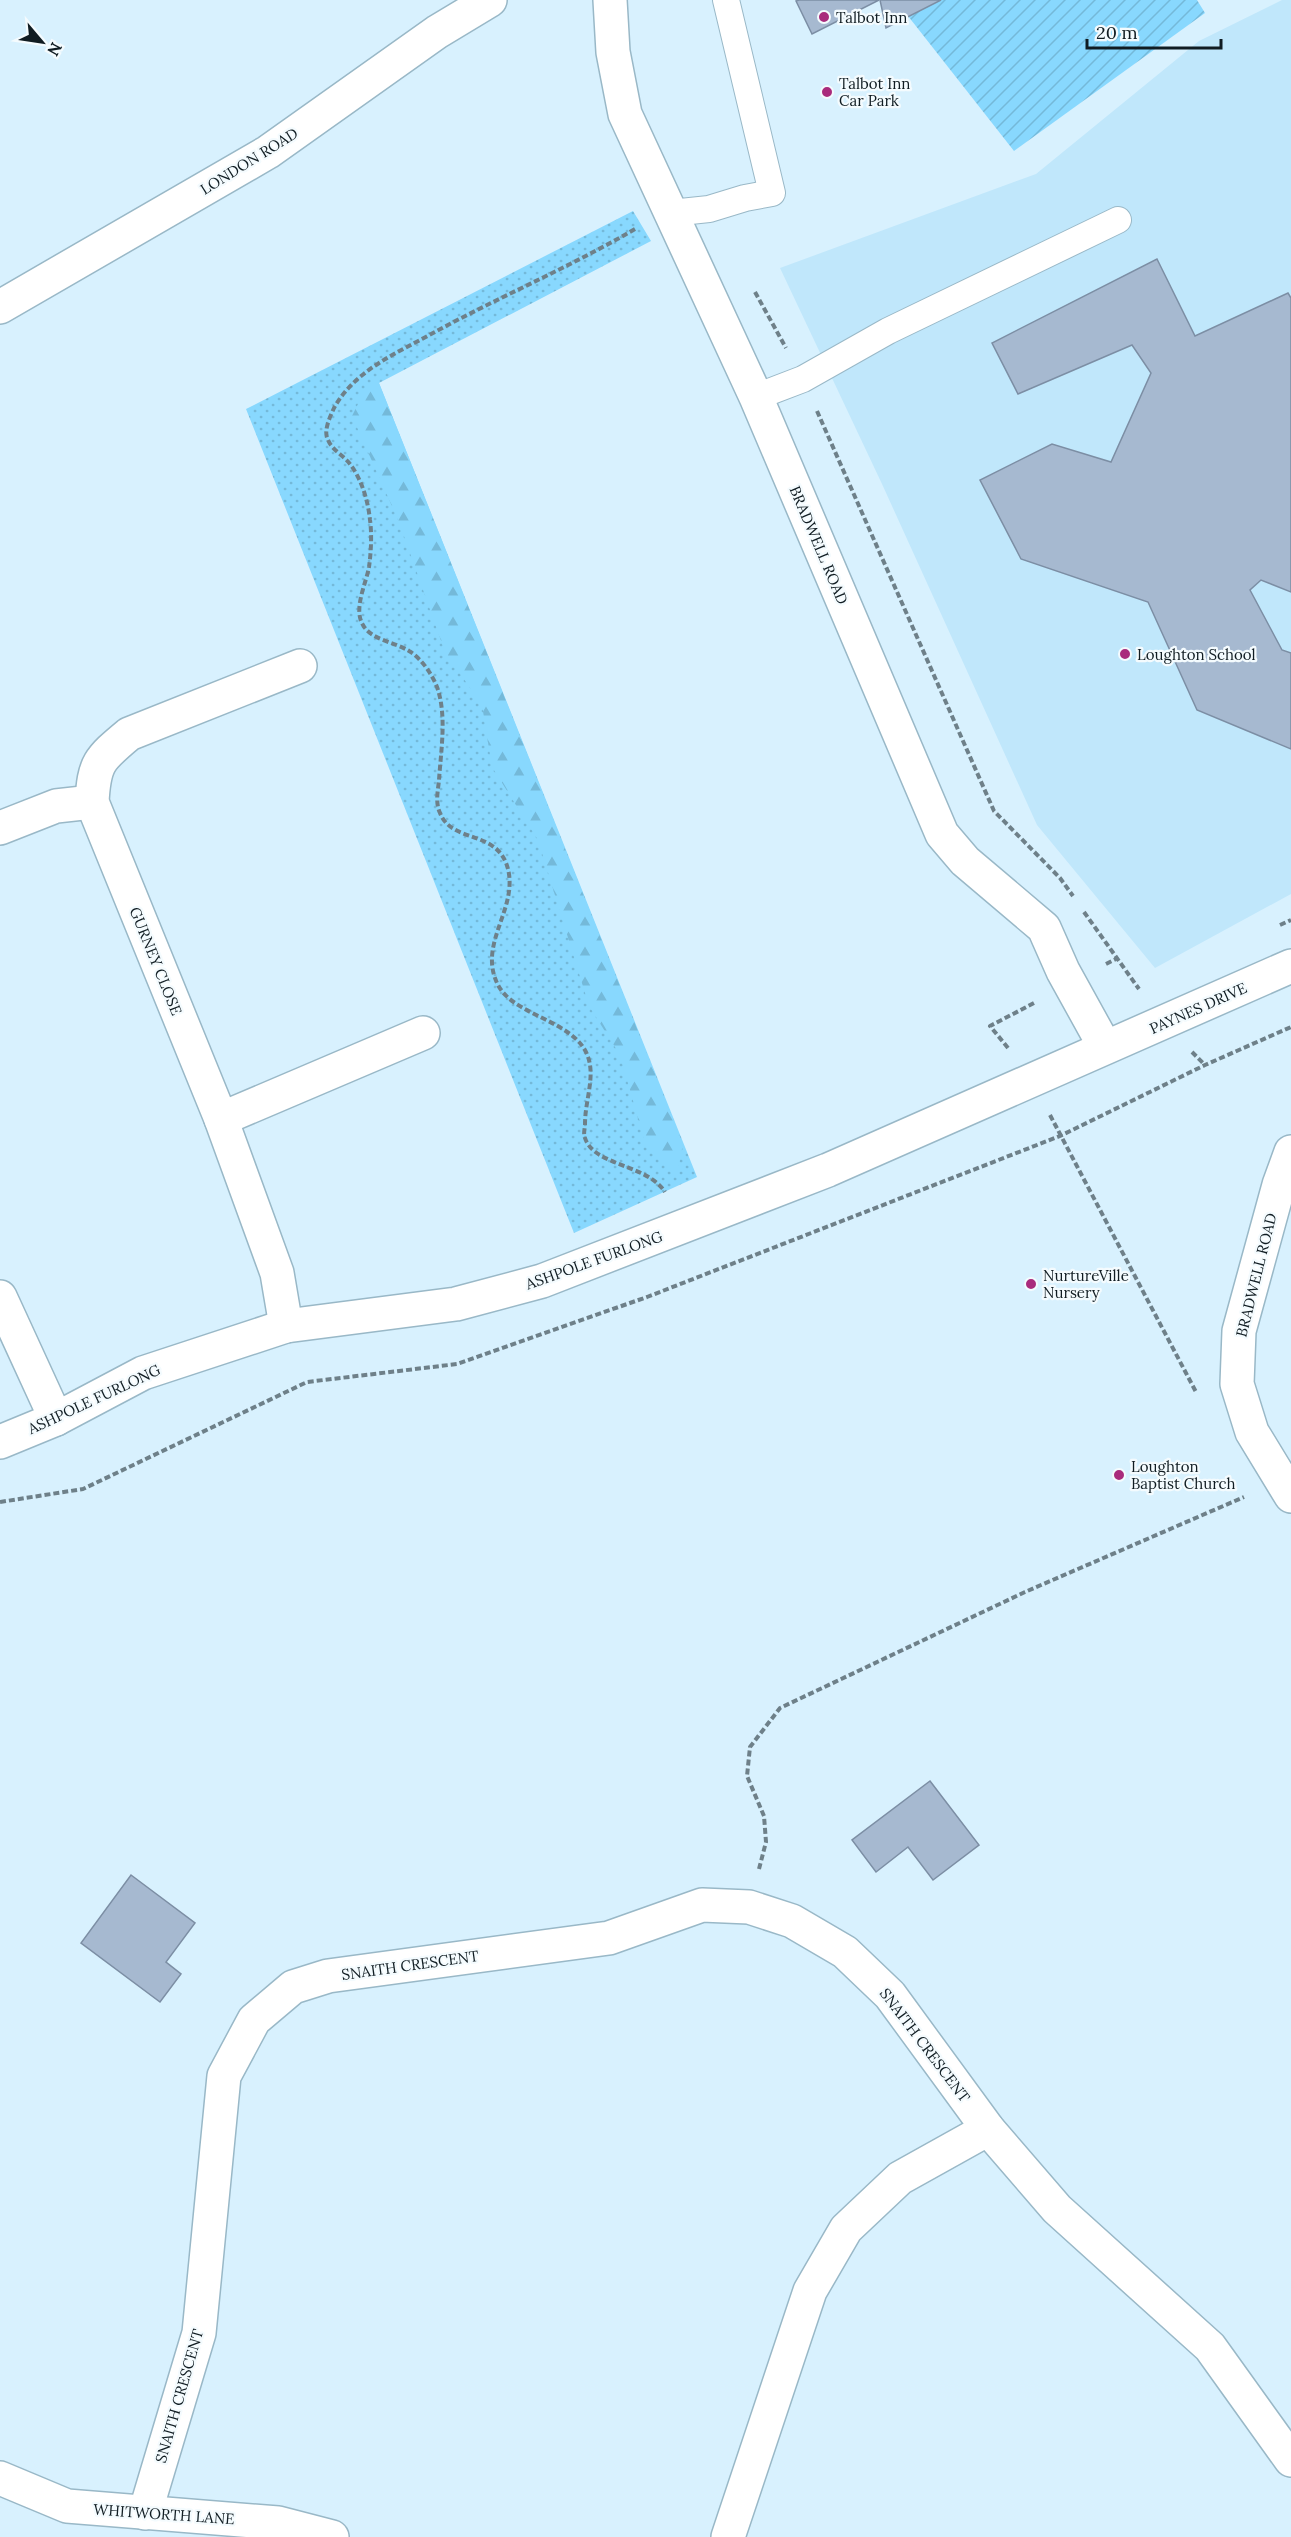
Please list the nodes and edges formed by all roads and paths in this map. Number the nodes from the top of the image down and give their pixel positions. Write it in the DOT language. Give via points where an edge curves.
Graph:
graph roads {
  1 [pos="489,0"];
  2 [pos="609,0"];
  3 [pos="726,0"];
  4 [pos="669,210"];
  5 [pos="1118,220"];
  6 [pos="753,289"];
  7 [pos="0,307"];
  8 [pos="803,379"];
  9 [pos="756,398"];
  10 [pos="300,666"];
  11 [pos="92,802"];
  12 [pos="0,828"];
  13 [pos="1289,973"];
  14 [pos="1165,1024"];
  15 [pos="423,1033"];
  16 [pos="1105,1047"];
  17 [pos="1205,1065"];
  18 [pos="221,1119"];
  19 [pos="1060,1136"];
  20 [pos="1291,1152"];
  21 [pos="687,1225"];
  22 [pos="0,1297"];
  23 [pos="286,1326"];
  24 [pos="1201,1401"];
  25 [pos="56,1419"];
  26 [pos="0,1442"];
  27 [pos="1250,1494"];
  28 [pos="1291,1496"];
  29 [pos="749,1907"];
  30 [pos="988,2128"];
  31 [pos="1291,2460"];
  32 [pos="0,2478"];
  33 [pos="145,2513"];
  34 [pos="332,2537"];
  35 [pos="728,2537"];
  1 -- 7 [label="street, LONDON ROAD" via="437,32 268,152"];
  2 -- 4 [label="street, BRADWELL ROAD" via="613,52 625,114"];
  3 -- 4 [label="lane" via="772,194 709,209"];
  4 -- 9 [label="street, BRADWELL ROAD"];
  4 -- 21 [label="path" via="376,364 347,390 326,429 327,439 361,482 371,522 370,564 360,603 361,622 369,632 408,650 422,662 437,687 442,715 437,800 440,815 454,829 492,844 507,868 507,904 493,940 490,964 496,981 504,995 565,1029 581,1044 590,1061 585,1137 610,1161 638,1169 660,1184"];
  5 -- 8 [label="lane" via="888,331"];
  6 -- 8 [label="path"];
  8 -- 9 [label="lane"];
  8 -- 14 [label="path" via="994,811 1060,878"];
  9 -- 16 [label="street, BRADWELL ROAD" via="942,834 965,861 1044,928"];
  10 -- 11 [label="street, GURNEY CLOSE" via="129,734 106,754 94,774"];
  11 -- 12 [label="street" via="56,806"];
  11 -- 18 [label="street, GURNEY CLOSE"];
  13 -- 14 [label="street, PAYNES DRIVE"];
  14 -- 16 [label="street, PAYNES DRIVE"];
  14 -- 17 [label="path"];
  15 -- 18 [label="street"];
  16 -- 21 [label="street, ASHPOLE FURLONG" via="828,1170"];
  18 -- 23 [label="street, GURNEY CLOSE" via="277,1273"];
  19 -- 24 [label="path"];
  20 -- 28 [label="street, BRADWELL ROAD" via="1239,1331 1237,1384 1252,1432"];
  21 -- 23 [label="street, ASHPOLE FURLONG" via="542,1281 456,1304"];
  22 -- 25 [label="street"];
  23 -- 25 [label="street, ASHPOLE FURLONG" via="143,1373"];
  25 -- 26 [label="street, ASHPOLE FURLONG"];
  27 -- 29 [label="path" via="1025,1592 780,1708 750,1747 747,1776 764,1816 766,1842"];
  29 -- 30 [label="street, SNAITH CRESCENT" via="792,1921 845,1952 890,1995"];
  29 -- 33 [label="street, SNAITH CRESCENT" via="702,1905 609,1938 328,1977 293,1987 254,2020 224,2076 199,2333"];
  30 -- 31 [label="street, SNAITH CRESCENT" via="1057,2208 1210,2347"];
  30 -- 35 [label="street" via="900,2178 846,2229 810,2291"];
  32 -- 33 [label="street, WHITWORTH LANE" via="67,2506"];
  33 -- 34 [label="street, WHITWORTH LANE" via="278,2523"];
}
